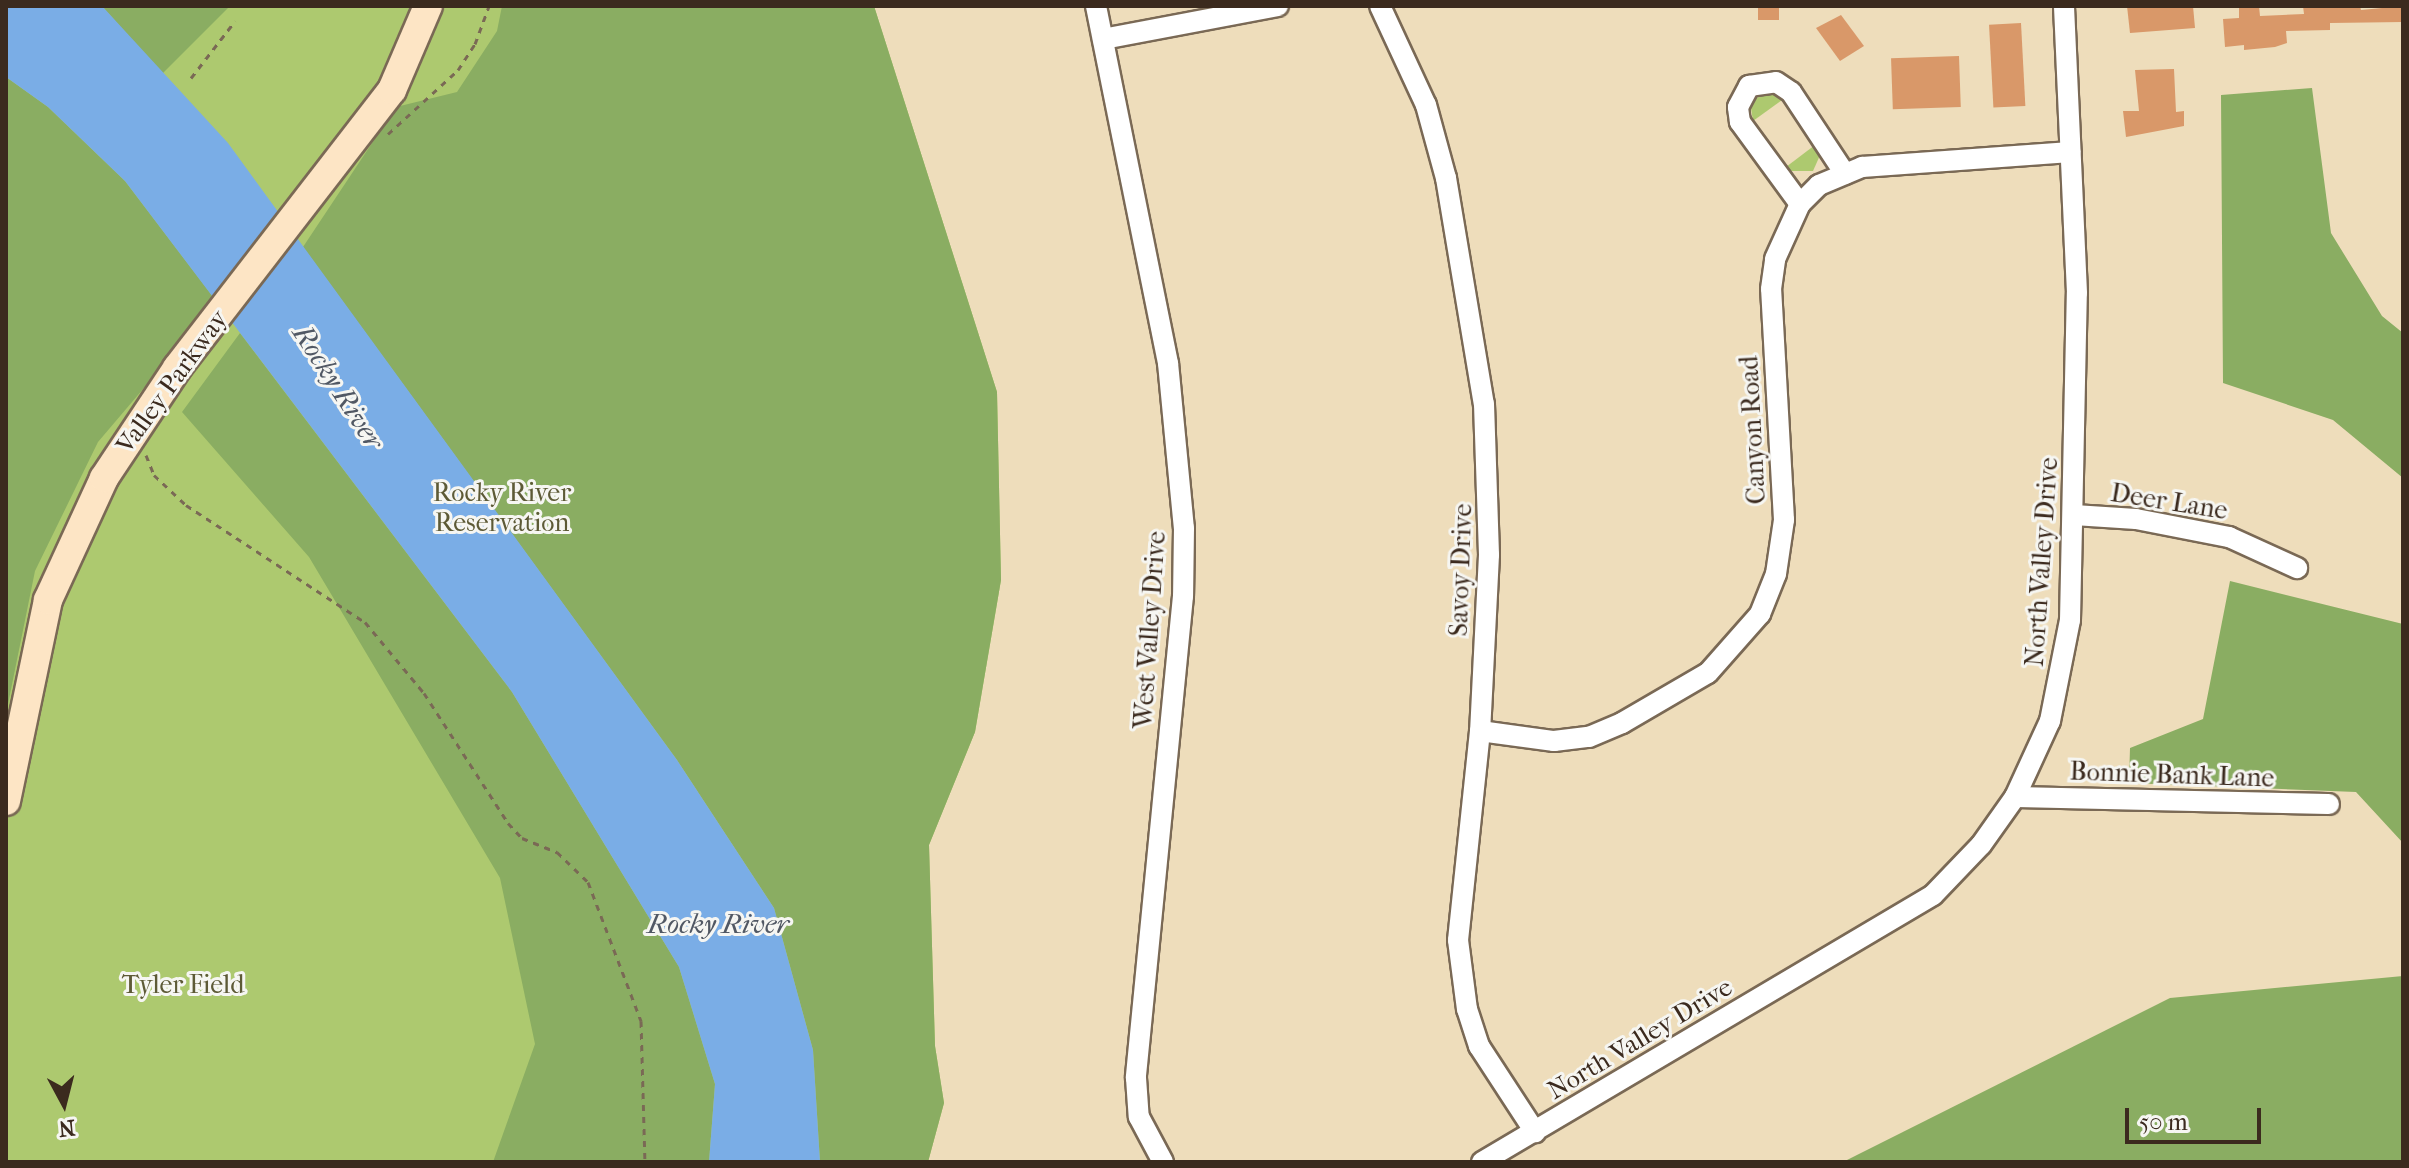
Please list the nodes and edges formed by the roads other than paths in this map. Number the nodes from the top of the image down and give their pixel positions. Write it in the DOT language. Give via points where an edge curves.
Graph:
graph roads {
  1 [pos="428,6"];
  2 [pos="1096,6"];
  3 [pos="1278,6"];
  4 [pos="1380,6"];
  5 [pos="2064,6"];
  6 [pos="1103,39"];
  7 [pos="2070,152"];
  8 [pos="1845,174"];
  9 [pos="1800,204"];
  10 [pos="2074,515"];
  11 [pos="2297,568"];
  12 [pos="1480,731"];
  13 [pos="2015,797"];
  14 [pos="6,801"];
  15 [pos="2329,804"];
  16 [pos="1535,1132"];
  17 [pos="1163,1162"];
  18 [pos="1482,1162"];
  1 -- 14 [label="street, Valley Parkway" via="392,90 177,368 104,478 48,600"];
  2 -- 6 [label="street, West Valley Drive"];
  3 -- 6 [label="street"];
  4 -- 12 [label="street, Savoy Drive" via="1402,46 1434,134 1478,361 1490,505"];
  5 -- 7 [label="street, North Valley Drive"];
  6 -- 17 [label="street, West Valley Drive" via="1168,363 1184,528 1183,596 1136,1078 1139,1117"];
  7 -- 8 [label="street, Canyon Road" via="1901,160"];
  7 -- 10 [label="street, North Valley Drive" via="2077,293"];
  8 -- 9 [label="street, Canyon Road" via="1819,185"];
  8 -- 9 [label="street" via="1791,92 1776,82 1749,86 1738,107 1740,122"];
  9 -- 12 [label="street, Canyon Road" via="1775,259 1771,289 1784,520 1776,574 1760,614 1708,673 1589,737 1554,741"];
  10 -- 11 [label="street, Deer Lane" via="2136,519 2229,537"];
  10 -- 13 [label="street, North Valley Drive" via="2063,670 2050,721"];
  12 -- 16 [label="street, Savoy Drive" via="1458,940 1467,1009 1479,1046"];
  13 -- 15 [label="street, Bonnie Bank Lane"];
  13 -- 16 [label="street, North Valley Drive" via="1981,845 1933,895"];
  16 -- 18 [label="street, North Valley Drive"];
}
